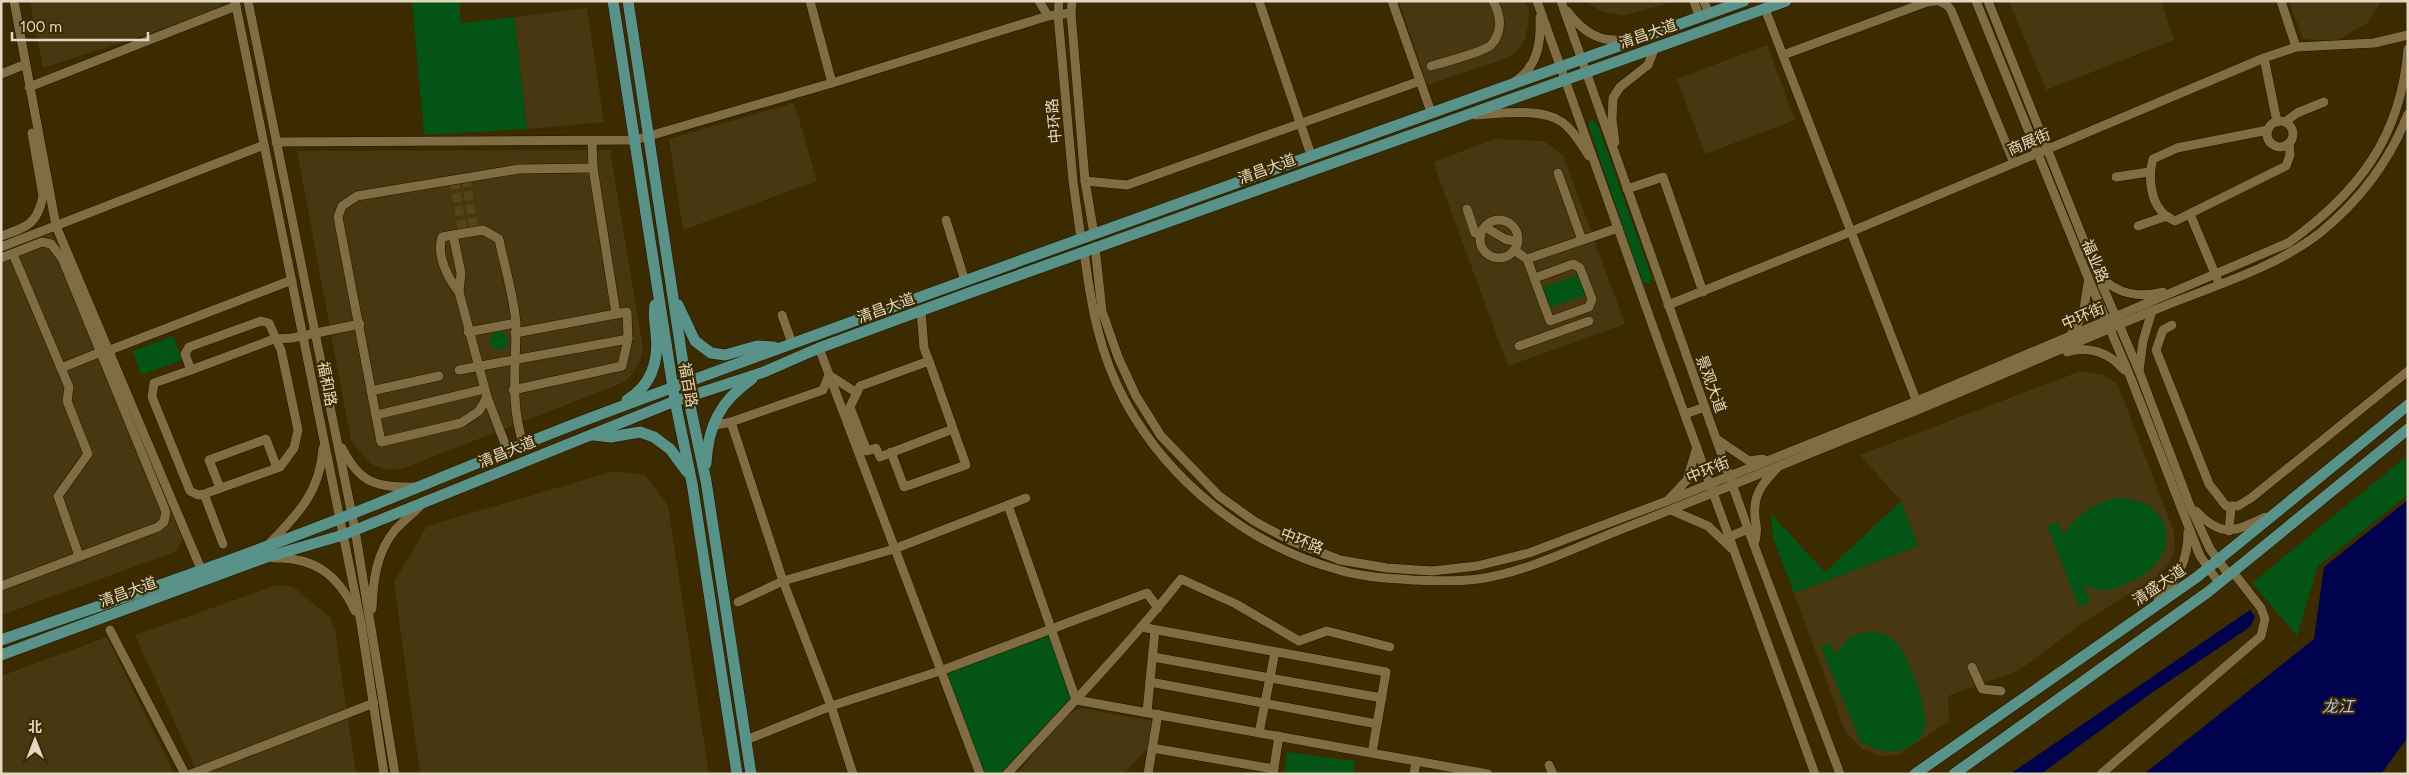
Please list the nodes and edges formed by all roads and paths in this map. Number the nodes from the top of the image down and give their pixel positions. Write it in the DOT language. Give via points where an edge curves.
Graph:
graph roads {
  1 [pos="12,1"];
  2 [pos="248,1"];
  3 [pos="613,1"];
  4 [pos="628,1"];
  5 [pos="810,1"];
  6 [pos="1039,1"];
  7 [pos="1059,1"];
  8 [pos="1072,1"];
  9 [pos="1258,1"];
  10 [pos="1392,1"];
  11 [pos="1493,1"];
  12 [pos="1704,1"];
  13 [pos="1744,1"];
  14 [pos="1786,1"];
  15 [pos="1935,1"];
  16 [pos="1939,1"];
  17 [pos="1976,1"];
  18 [pos="1988,1"];
  19 [pos="2281,1"];
  20 [pos="1561,2"];
  21 [pos="236,4"];
  22 [pos="1539,5"];
  23 [pos="1765,9"];
  24 [pos="1071,13"];
  25 [pos="1709,14"];
  26 [pos="1058,15"];
  27 [pos="1048,16"];
  28 [pos="1650,35"];
  29 [pos="2408,35"];
  30 [pos="2296,46"];
  31 [pos="1655,47"];
  32 [pos="2408,49"];
  33 [pos="1783,55"];
  34 [pos="2264,58"];
  35 [pos="1582,59"];
  36 [pos="21,66"];
  37 [pos="1431,66"];
  38 [pos="1561,67"];
  39 [pos="1586,72"];
  40 [pos="1,74"];
  41 [pos="1565,79"];
  42 [pos="1420,81"];
  43 [pos="832,83"];
  44 [pos="29,87"];
  45 [pos="1495,90"];
  46 [pos="2324,102"];
  47 [pos="1430,112"];
  48 [pos="2408,114"];
  49 [pos="1465,115"];
  50 [pos="2281,122"];
  51 [pos="1300,123"];
  52 [pos="2268,130"];
  53 [pos="649,138"];
  54 [pos="634,140"];
  55 [pos="592,141"];
  56 [pos="276,142"];
  57 [pos="2289,143"];
  58 [pos="264,144"];
  59 [pos="2047,149"];
  60 [pos="2036,154"];
  61 [pos="1311,155"];
  62 [pos="1617,160"];
  63 [pos="2014,163"];
  64 [pos="592,168"];
  65 [pos="1597,168"];
  66 [pos="2149,172"];
  67 [pos="1558,173"];
  68 [pos="2116,177"];
  69 [pos="1085,181"];
  70 [pos="1627,189"];
  71 [pos="1467,209"];
  72 [pos="2190,214"];
  73 [pos="2167,216"];
  74 [pos="946,220"];
  75 [pos="56,226"];
  76 [pos="2138,226"];
  77 [pos="1618,228"];
  78 [pos="1483,231"];
  79 [pos="1850,232"];
  80 [pos="1094,234"];
  81 [pos="453,235"];
  82 [pos="1,236"];
  83 [pos="1082,239"];
  84 [pos="1582,240"];
  85 [pos="1516,246"];
  86 [pos="1095,247"];
  87 [pos="1,248"];
  88 [pos="1084,252"];
  89 [pos="13,254"];
  90 [pos="1,258"];
  91 [pos="1527,260"];
  92 [pos="2096,271"];
  93 [pos="1534,278"];
  94 [pos="2217,279"];
  95 [pos="292,280"];
  96 [pos="2088,280"];
  97 [pos="965,281"];
  98 [pos="459,292"];
  99 [pos="659,292"];
  100 [pos="1703,292"];
  101 [pos="2173,293"];
  102 [pos="673,294"];
  103 [pos="1668,305"];
  104 [pos="921,311"];
  105 [pos="2152,311"];
  106 [pos="616,314"];
  107 [pos="782,315"];
  108 [pos="1550,321"];
  109 [pos="1589,321"];
  110 [pos="2117,321"];
  111 [pos="516,323"];
  112 [pos="360,324"];
  113 [pos="2108,325"];
  114 [pos="2172,325"];
  115 [pos="315,332"];
  116 [pos="468,332"];
  117 [pos="515,333"];
  118 [pos="1555,333"];
  119 [pos="302,334"];
  120 [pos="2069,337"];
  121 [pos="274,339"];
  122 [pos="628,339"];
  123 [pos="787,345"];
  124 [pos="1519,346"];
  125 [pos="819,348"];
  126 [pos="105,351"];
  127 [pos="514,359"];
  128 [pos="2042,359"];
  129 [pos="929,361"];
  130 [pos="477,366"];
  131 [pos="61,368"];
  132 [pos="191,370"];
  133 [pos="458,370"];
  134 [pos="2139,371"];
  135 [pos="2408,371"];
  136 [pos="764,372"];
  137 [pos="828,374"];
  138 [pos="439,376"];
  139 [pos="2130,376"];
  140 [pos="686,382"];
  141 [pos="673,387"];
  142 [pos="513,390"];
  143 [pos="371,391"];
  144 [pos="486,393"];
  145 [pos="857,393"];
  146 [pos="688,396"];
  147 [pos="675,401"];
  148 [pos="1918,405"];
  149 [pos="2408,405"];
  150 [pos="1705,407"];
  151 [pos="611,410"];
  152 [pos="1685,414"];
  153 [pos="376,415"];
  154 [pos="731,422"];
  155 [pos="714,423"];
  156 [pos="2408,428"];
  157 [pos="954,429"];
  158 [pos="591,435"];
  159 [pos="336,436"];
  160 [pos="323,438"];
  161 [pos="1717,439"];
  162 [pos="523,443"];
  163 [pos="1697,447"];
  164 [pos="507,449"];
  165 [pos="891,452"];
  166 [pos="1778,462"];
  167 [pos="277,468"];
  168 [pos="159,469"];
  169 [pos="147,473"];
  170 [pos="1731,480"];
  171 [pos="706,481"];
  172 [pos="692,483"];
  173 [pos="419,487"];
  174 [pos="220,488"];
  175 [pos="1712,488"];
  176 [pos="204,494"];
  177 [pos="1026,498"];
  178 [pos="424,502"];
  179 [pos="1008,505"];
  180 [pos="1669,505"];
  181 [pos="2190,506"];
  182 [pos="2232,507"];
  183 [pos="2281,509"];
  184 [pos="352,514"];
  185 [pos="340,518"];
  186 [pos="2188,526"];
  187 [pos="1748,529"];
  188 [pos="355,530"];
  189 [pos="2229,531"];
  190 [pos="343,535"];
  191 [pos="1729,537"];
  192 [pos="223,544"];
  193 [pos="1754,545"];
  194 [pos="894,549"];
  195 [pos="1734,551"];
  196 [pos="265,553"];
  197 [pos="79,556"];
  198 [pos="2218,560"];
  199 [pos="2208,568"];
  200 [pos="201,569"];
  201 [pos="2231,573"];
  202 [pos="782,581"];
  203 [pos="2219,583"];
  204 [pos="1,586"];
  205 [pos="738,602"];
  206 [pos="1158,608"];
  207 [pos="2150,608"];
  208 [pos="361,623"];
  209 [pos="371,626"];
  210 [pos="1141,627"];
  211 [pos="110,630"];
  212 [pos="1155,630"];
  213 [pos="1052,631"];
  214 [pos="1,640"];
  215 [pos="1390,647"];
  216 [pos="1275,652"];
  217 [pos="1,655"];
  218 [pos="1153,657"];
  219 [pos="1972,667"];
  220 [pos="940,670"];
  221 [pos="1270,678"];
  222 [pos="1150,682"];
  223 [pos="2001,691"];
  224 [pos="1382,698"];
  225 [pos="1076,700"];
  226 [pos="374,703"];
  227 [pos="1265,703"];
  228 [pos="831,706"];
  229 [pos="1147,712"];
  230 [pos="1158,714"];
  231 [pos="1377,724"];
  232 [pos="1259,732"];
  233 [pos="1279,736"];
  234 [pos="746,740"];
  235 [pos="1152,748"];
  236 [pos="1372,753"];
  237 [pos="1416,761"];
  238 [pos="1549,765"];
  239 [pos="1274,771"];
  240 [pos="185,774"];
  241 [pos="191,774"];
  242 [pos="384,774"];
  243 [pos="395,774"];
  244 [pos="737,774"];
  245 [pos="751,774"];
  246 [pos="853,774"];
  247 [pos="980,774"];
  248 [pos="1007,774"];
  249 [pos="1148,774"];
  250 [pos="1414,774"];
  251 [pos="1488,774"];
  252 [pos="1553,774"];
  253 [pos="1816,774"];
  254 [pos="1840,774"];
  255 [pos="1915,774"];
  256 [pos="1954,774"];
  257 [pos="2101,774"];
  1 -- 36 [label="street"];
  1 -- 44 [label="street"];
  2 -- 56 [label="street, 福和路"];
  3 -- 54 [label="main road, 福百路"];
  4 -- 53 [label="main road, 福百路"];
  5 -- 43 [label="street"];
  6 -- 27 [label="street"];
  7 -- 26 [label="street, 中环路"];
  8 -- 24 [label="street, 中环路"];
  9 -- 51 [label="street"];
  10 -- 42 [label="street"];
  11 -- 37 [label="street" via="1499,12 1499,31 1490,46"];
  12 -- 25 [label="street"];
  13 -- 25 [label="main road, 清昌大道"];
  14 -- 23 [label="main road, 清昌大道"];
  15 -- 33 [label="street"];
  16 -- 63 [label="street" via="1951,10"];
  17 -- 60 [label="street, 福业路"];
  18 -- 59 [label="street, 福业路"];
  19 -- 30 [label="street"];
  20 -- 28 [label="street" via="1586,32 1603,40 1618,41"];
  20 -- 35 [label="street, 景观大道"];
  21 -- 44 [label="street"];
  21 -- 58 [label="street, 福和路"];
  22 -- 38 [label="street"];
  22 -- 45 [label="street" via="1540,34 1534,64 1516,80"];
  23 -- 31 [label="main road, 清昌大道"];
  23 -- 33 [label="street"];
  24 -- 26 [label="street"];
  24 -- 69 [label="street, 中环路"];
  25 -- 28 [label="main road, 清昌大道"];
  26 -- 27 [label="street"];
  26 -- 83 [label="street, 中环路" via="1073,181"];
  27 -- 43 [label="street"];
  28 -- 35 [label="main road, 清昌大道"];
  29 -- 30 [label="street, 商展街" via="2374,43"];
  30 -- 34 [label="street, 商展街"];
  31 -- 39 [label="main road, 清昌大道"];
  31 -- 62 [label="street" via="1648,65 1620,87 1613,98"];
  32 -- 94 [label="street, 中环街" via="2406,78 2396,115 2360,178 2316,223 2288,243"];
  33 -- 79 [label="street"];
  34 -- 50 [label="street"];
  34 -- 59 [label="street, 商展街"];
  35 -- 38 [label="main road, 清昌大道"];
  35 -- 39 [label="street, 景观大道"];
  36 -- 40 [label="street"];
  36 -- 82 [label="street" via="43,196 38,213 27,227"];
  38 -- 41 [label="street"];
  38 -- 45 [label="main road, 清昌大道"];
  39 -- 41 [label="main road, 清昌大道"];
  39 -- 62 [label="street, 景观大道"];
  41 -- 49 [label="main road, 清昌大道"];
  41 -- 65 [label="street"];
  42 -- 47 [label="street"];
  42 -- 51 [label="street"];
  43 -- 53 [label="street"];
  44 -- 75 [label="street"];
  45 -- 47 [label="main road, 清昌大道"];
  46 -- 50 [label="street"];
  47 -- 61 [label="main road, 清昌大道"];
  48 -- 94 [label="street, 中环街" via="2383,164 2367,186 2323,230 2293,252"];
  49 -- 65 [label="street" via="1520,113 1561,121 1578,138"];
  49 -- 86 [label="main road, 清昌大道"];
  50 -- 52 [label="street"];
  50 -- 57 [label="street" via="2292,132"];
  51 -- 61 [label="street"];
  51 -- 69 [label="street" via="1126,185"];
  52 -- 57 [label="street" via="2268,138 2273,145 2282,147"];
  52 -- 66 [label="street" via="2177,148 2153,159"];
  53 -- 54 [label="street"];
  53 -- 102 [label="main road, 福百路"];
  54 -- 55 [label="street"];
  54 -- 99 [label="main road, 福百路"];
  55 -- 56 [label="street"];
  55 -- 64 [label="street"];
  56 -- 115 [label="street, 福和路"];
  57 -- 72 [label="street" via="2290,155 2286,166"];
  58 -- 75 [label="street"];
  58 -- 95 [label="street, 福和路"];
  59 -- 60 [label="street, 商展街"];
  59 -- 92 [label="street, 福业路"];
  60 -- 63 [label="street, 商展街"];
  60 -- 96 [label="street, 福业路"];
  61 -- 80 [label="main road, 清昌大道"];
  62 -- 70 [label="street, 景观大道"];
  63 -- 79 [label="street, 商展街"];
  64 -- 106 [label="street"];
  64 -- 112 [label="street" via="520,169 357,196 347,202 338,216"];
  65 -- 77 [label="street"];
  66 -- 68 [label="street"];
  66 -- 73 [label="street" via="2153,192"];
  67 -- 84 [label="street"];
  69 -- 80 [label="street, 中环路"];
  70 -- 100 [label="street" via="1663,177"];
  70 -- 103 [label="street, 景观大道"];
  71 -- 78 [label="street" via="1475,233"];
  72 -- 73 [label="street" via="2175,221"];
  72 -- 94 [label="street"];
  73 -- 76 [label="street"];
  74 -- 97 [label="street"];
  75 -- 87 [label="street"];
  75 -- 126 [label="street"];
  77 -- 84 [label="street"];
  77 -- 152 [label="street"];
  78 -- 85 [label="street"];
  78 -- 85 [label="street" via="1493,221 1506,221 1515,230"];
  78 -- 85 [label="street" via="1482,247 1490,255 1502,257"];
  79 -- 100 [label="street, 商展街"];
  79 -- 148 [label="street"];
  80 -- 83 [label="main road, 清昌大道"];
  81 -- 98 [label="street" via="461,273"];
  81 -- 98 [label="street" via="442,237 440,242 447,276"];
  81 -- 111 [label="street" via="484,230 499,239"];
  83 -- 97 [label="main road, 清昌大道"];
  84 -- 91 [label="street"];
  85 -- 91 [label="street"];
  86 -- 88 [label="main road, 清昌大道"];
  86 -- 180 [label="street, 中环路" via="1102,311 1118,357 1136,396 1161,436 1219,496 1254,521 1289,540 1340,560 1387,568 1441,570 1477,566 1529,553"];
  88 -- 104 [label="main road, 清昌大道"];
  88 -- 180 [label="street, 中环路" via="1092,313 1108,360 1124,400 1152,444 1214,508 1248,531 1287,551 1339,570 1386,578 1480,579 1532,565"];
  89 -- 90 [label="street"];
  89 -- 126 [label="street" via="42,242 51,244 62,258"];
  89 -- 131 [label="street"];
  91 -- 93 [label="street"];
  92 -- 101 [label="street" via="2108,285 2131,295"];
  92 -- 110 [label="street, 福业路"];
  93 -- 108 [label="street"];
  93 -- 108 [label="street" via="1573,264 1580,268 1592,299 1589,307"];
  94 -- 101 [label="street, 中环街"];
  94 -- 105 [label="street, 中环街"];
  95 -- 119 [label="street, 福和路"];
  95 -- 126 [label="street"];
  96 -- 113 [label="street, 福业路"];
  96 -- 120 [label="street" via="2083,315"];
  97 -- 123 [label="main road, 清昌大道"];
  98 -- 116 [label="street"];
  99 -- 141 [label="main road, 福百路"];
  99 -- 151 [label="main road" via="654,310 658,348 655,366 634,396"];
  100 -- 103 [label="street, 商展街"];
  101 -- 110 [label="street, 中环街"];
  102 -- 123 [label="main road" via="695,341 711,353 725,355 757,346"];
  102 -- 140 [label="main road, 福百路"];
  103 -- 150 [label="street, 景观大道"];
  104 -- 125 [label="main road, 清昌大道"];
  104 -- 129 [label="street" via="924,348"];
  105 -- 110 [label="street, 中环街"];
  105 -- 134 [label="street"];
  106 -- 117 [label="street"];
  106 -- 122 [label="street" via="627,312"];
  107 -- 123 [label="street"];
  108 -- 118 [label="street"];
  109 -- 118 [label="street"];
  110 -- 113 [label="street, 中环街"];
  110 -- 134 [label="street, 福业路"];
  111 -- 116 [label="street"];
  111 -- 117 [label="street"];
  112 -- 115 [label="street"];
  112 -- 143 [label="street"];
  113 -- 120 [label="street, 中环街"];
  113 -- 128 [label="street, 中环街"];
  113 -- 139 [label="street, 福业路"];
  114 -- 182 [label="street" via="2163,330 2156,350 2209,484 2226,506"];
  115 -- 119 [label="street"];
  115 -- 159 [label="street, 福和路"];
  116 -- 130 [label="street"];
  117 -- 127 [label="street"];
  118 -- 124 [label="street"];
  119 -- 121 [label="street"];
  119 -- 160 [label="street, 福和路"];
  120 -- 148 [label="street, 中环街"];
  121 -- 132 [label="street"];
  121 -- 132 [label="street" via="269,323 261,321 189,347 185,354"];
  121 -- 167 [label="street" via="281,350 298,430 294,448"];
  122 -- 127 [label="street"];
  122 -- 142 [label="street" via="622,366"];
  123 -- 140 [label="main road, 清昌大道"];
  125 -- 136 [label="main road, 清昌大道"];
  125 -- 137 [label="street"];
  126 -- 131 [label="street"];
  126 -- 168 [label="street"];
  126 -- 169 [label="street"];
  127 -- 130 [label="street"];
  127 -- 142 [label="street"];
  128 -- 139 [label="street" via="2072,350 2090,349 2117,361"];
  128 -- 148 [label="street, 中环街"];
  129 -- 145 [label="street" via="860,386"];
  129 -- 157 [label="street"];
  130 -- 133 [label="street"];
  130 -- 144 [label="street"];
  131 -- 197 [label="street" via="69,387 67,401 88,454 58,496"];
  132 -- 176 [label="street" via="154,384 152,397 190,492"];
  134 -- 181 [label="street, 福业路"];
  135 -- 182 [label="street" via="2245,502"];
  136 -- 146 [label="main road, 清昌大道"];
  136 -- 155 [label="main road" via="732,395"];
  137 -- 145 [label="street"];
  137 -- 154 [label="street" via="823,390"];
  137 -- 194 [label="street"];
  138 -- 143 [label="street"];
  139 -- 186 [label="street, 福业路"];
  140 -- 141 [label="main road, 清昌大道"];
  140 -- 146 [label="main road, 福百路"];
  141 -- 147 [label="main road, 福百路"];
  141 -- 151 [label="main road, 清昌大道"];
  142 -- 162 [label="street" via="516,423"];
  143 -- 153 [label="street"];
  144 -- 153 [label="street"];
  144 -- 153 [label="street" via="478,411 461,423 381,442"];
  144 -- 164 [label="street"];
  145 -- 165 [label="street" via="850,407 867,451 876,448 880,456"];
  146 -- 147 [label="main road, 清昌大道"];
  146 -- 171 [label="main road, 福百路"];
  147 -- 158 [label="main road, 清昌大道"];
  147 -- 172 [label="main road, 福百路"];
  148 -- 166 [label="street, 中环街"];
  149 -- 183 [label="main road, 清盛大道"];
  150 -- 152 [label="street"];
  150 -- 161 [label="street, 景观大道"];
  151 -- 162 [label="main road, 清昌大道"];
  152 -- 163 [label="street"];
  154 -- 155 [label="street"];
  154 -- 202 [label="street"];
  155 -- 171 [label="main road" via="707,442"];
  156 -- 201 [label="main road"];
  157 -- 165 [label="street"];
  157 -- 165 [label="street" via="966,464 904,487"];
  158 -- 172 [label="main road" via="611,437 640,432 654,437 676,456"];
  158 -- 178 [label="main road, 清昌大道"];
  159 -- 173 [label="street" via="363,478 376,485"];
  159 -- 184 [label="street, 福和路"];
  160 -- 185 [label="street, 福和路"];
  160 -- 196 [label="street" via="319,469 309,497"];
  161 -- 166 [label="street" via="1749,461"];
  161 -- 170 [label="street, 景观大道"];
  162 -- 164 [label="main road, 清昌大道"];
  163 -- 175 [label="street"];
  163 -- 180 [label="street" via="1687,480"];
  164 -- 173 [label="main road, 清昌大道"];
  166 -- 170 [label="street, 中环街"];
  166 -- 193 [label="street" via="1758,491 1755,506 1758,531"];
  167 -- 174 [label="street"];
  167 -- 174 [label="street" via="266,439 209,460"];
  168 -- 169 [label="street"];
  168 -- 200 [label="street"];
  169 -- 197 [label="street" via="166,512 164,522"];
  170 -- 175 [label="street, 中环街"];
  170 -- 187 [label="street, 景观大道"];
  171 -- 234 [label="main road, 福百路"];
  172 -- 244 [label="main road, 福百路"];
  173 -- 184 [label="main road, 清昌大道"];
  174 -- 176 [label="street"];
  175 -- 180 [label="street, 中环街"];
  175 -- 191 [label="street"];
  176 -- 192 [label="street"];
  177 -- 179 [label="street"];
  178 -- 188 [label="main road, 清昌大道"];
  178 -- 209 [label="street" via="395,531 380,558 373,586"];
  179 -- 194 [label="street"];
  179 -- 213 [label="street"];
  180 -- 195 [label="street" via="1708,526"];
  181 -- 189 [label="street" via="2209,525"];
  181 -- 198 [label="street, 福业路"];
  182 -- 189 [label="street"];
  183 -- 189 [label="street" via="2248,526"];
  183 -- 198 [label="main road, 清盛大道"];
  184 -- 185 [label="main road, 清昌大道"];
  184 -- 188 [label="street, 福和路"];
  185 -- 190 [label="street, 福和路"];
  185 -- 196 [label="main road, 清昌大道"];
  186 -- 199 [label="street, 福业路"];
  186 -- 207 [label="street" via="2185,561 2172,584"];
  187 -- 191 [label="street"];
  187 -- 193 [label="street, 景观大道"];
  188 -- 190 [label="main road, 清昌大道"];
  188 -- 209 [label="street, 福和路"];
  190 -- 196 [label="main road, 清昌大道"];
  190 -- 208 [label="street, 福和路"];
  191 -- 195 [label="street"];
  193 -- 254 [label="street, 景观大道"];
  194 -- 202 [label="street"];
  194 -- 220 [label="street"];
  195 -- 253 [label="street"];
  196 -- 200 [label="main road, 清昌大道"];
  196 -- 208 [label="street" via="316,565 328,572 337,581"];
  196 -- 217 [label="main road, 清昌大道"];
  197 -- 204 [label="street"];
  198 -- 199 [label="main road, 清盛大道"];
  198 -- 201 [label="street, 福业路"];
  199 -- 203 [label="street, 福业路"];
  199 -- 207 [label="main road, 清盛大道"];
  200 -- 214 [label="main road, 清昌大道"];
  201 -- 203 [label="main road"];
  201 -- 257 [label="street, 福业路" via="2262,608 2265,619 2261,636"];
  202 -- 205 [label="street"];
  202 -- 228 [label="street"];
  203 -- 256 [label="main road"];
  206 -- 210 [label="street"];
  206 -- 213 [label="street" via="1147,593"];
  206 -- 215 [label="street" via="1181,579 1236,604 1299,641 1327,631"];
  207 -- 255 [label="main road, 清盛大道"];
  208 -- 226 [label="street, 福和路"];
  209 -- 243 [label="street, 福和路"];
  210 -- 212 [label="street"];
  210 -- 225 [label="street"];
  211 -- 240 [label="street"];
  212 -- 216 [label="street"];
  212 -- 218 [label="street"];
  213 -- 220 [label="street"];
  213 -- 225 [label="street"];
  216 -- 221 [label="street"];
  216 -- 224 [label="street" via="1386,672"];
  218 -- 221 [label="street"];
  218 -- 222 [label="street"];
  219 -- 223 [label="street" via="1982,689"];
  220 -- 228 [label="street"];
  220 -- 247 [label="street"];
  221 -- 224 [label="street"];
  221 -- 227 [label="street"];
  222 -- 227 [label="street"];
  222 -- 229 [label="street"];
  224 -- 231 [label="street"];
  225 -- 229 [label="street"];
  225 -- 248 [label="street"];
  226 -- 241 [label="street"];
  226 -- 242 [label="street, 福和路"];
  227 -- 231 [label="street"];
  227 -- 232 [label="street"];
  228 -- 234 [label="street"];
  228 -- 246 [label="street"];
  229 -- 230 [label="street"];
  230 -- 232 [label="street"];
  230 -- 235 [label="street"];
  231 -- 236 [label="street"];
  232 -- 233 [label="street"];
  233 -- 236 [label="street"];
  233 -- 239 [label="street"];
  234 -- 245 [label="main road, 福百路"];
  235 -- 239 [label="street"];
  235 -- 249 [label="street"];
  236 -- 237 [label="street"];
  237 -- 250 [label="street"];
  237 -- 251 [label="street"];
  238 -- 252 [label="street"];
}
